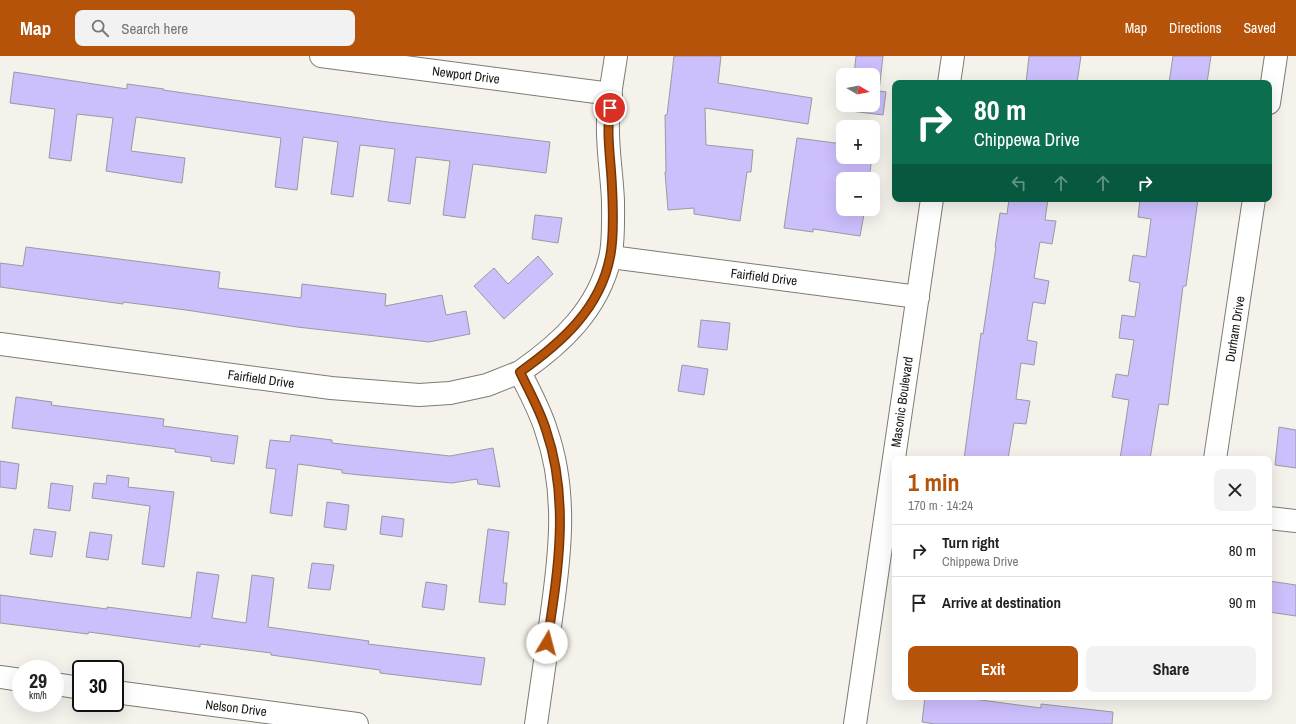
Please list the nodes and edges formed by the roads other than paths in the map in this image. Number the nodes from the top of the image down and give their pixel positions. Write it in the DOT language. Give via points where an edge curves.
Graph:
graph roads {
  1 [pos="321,56"];
  2 [pos="616,56"];
  3 [pos="953,56"];
  4 [pos="1276,56"];
  5 [pos="949,80"];
  6 [pos="1272,83"];
  7 [pos="611,94"];
  8 [pos="932,202"];
  9 [pos="1254,202"];
  10 [pos="611,257"];
  11 [pos="918,297"];
  12 [pos="0,344"];
  13 [pos="520,372"];
  14 [pos="895,456"];
  15 [pos="1215,456"];
  16 [pos="892,473"];
  17 [pos="1272,518"];
  18 [pos="1296,521"];
  19 [pos="0,677"];
  20 [pos="12,679"];
  21 [pos="124,693"];
  22 [pos="357,724"];
  23 [pos="536,724"];
  24 [pos="855,724"];
  1 -- 7 [label="street, Newport Drive"];
  2 -- 7 [label="street, Fairfield Drive"];
  3 -- 5 [label="street"];
  4 -- 6 [label="street"];
  7 -- 10 [label="street, Fairfield Drive" via="608,122 613,202"];
  8 -- 11 [label="street, Masonic Boulevard"];
  9 -- 15 [label="street, Durham Drive"];
  10 -- 11 [label="street, Fairfield Drive"];
  10 -- 13 [label="street, Fairfield Drive" via="602,284 582,317 569,333"];
  11 -- 14 [label="street, Masonic Boulevard"];
  12 -- 13 [label="street, Fairfield Drive" via="332,388 419,395 450,393 487,385"];
  13 -- 23 [label="street" via="546,429 558,478 561,517 556,582"];
  16 -- 24 [label="street, Masonic Boulevard"];
  17 -- 18 [label="street"];
  19 -- 20 [label="street"];
  21 -- 22 [label="street, Nelson Drive"];
}
